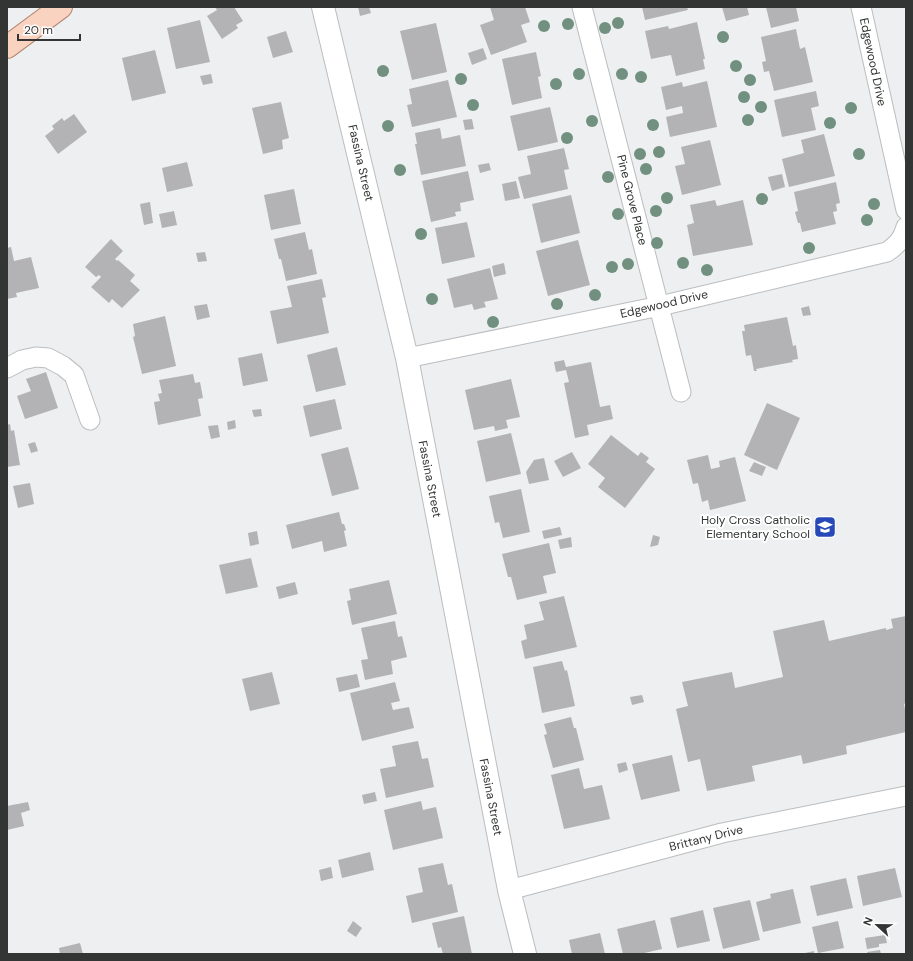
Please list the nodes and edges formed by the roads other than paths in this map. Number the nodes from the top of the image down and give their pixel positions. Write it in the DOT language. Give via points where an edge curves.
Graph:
graph roads {
  1 [pos="62,7"];
  2 [pos="323,7"];
  3 [pos="582,7"];
  4 [pos="861,7"];
  5 [pos="7,47"];
  6 [pos="906,210"];
  7 [pos="906,227"];
  8 [pos="660,306"];
  9 [pos="407,358"];
  10 [pos="7,368"];
  11 [pos="681,392"];
  12 [pos="90,420"];
  13 [pos="906,796"];
  14 [pos="508,890"];
  15 [pos="525,954"];
  1 -- 5 [label="main road"];
  2 -- 9 [label="street, Fassina Street"];
  3 -- 8 [label="street, Pine Grove Place"];
  4 -- 6 [label="street, Edgewood Drive"];
  7 -- 8 [label="street, Edgewood Drive" via="904,236 887,252"];
  8 -- 9 [label="street, Edgewood Drive"];
  8 -- 11 [label="street, Pine Grove Place"];
  9 -- 14 [label="street, Fassina Street"];
  10 -- 12 [label="street" via="22,360 36,357 48,358 63,366 74,376"];
  13 -- 14 [label="street, Brittany Drive" via="722,833"];
  14 -- 15 [label="street, Fassina Street"];
}
